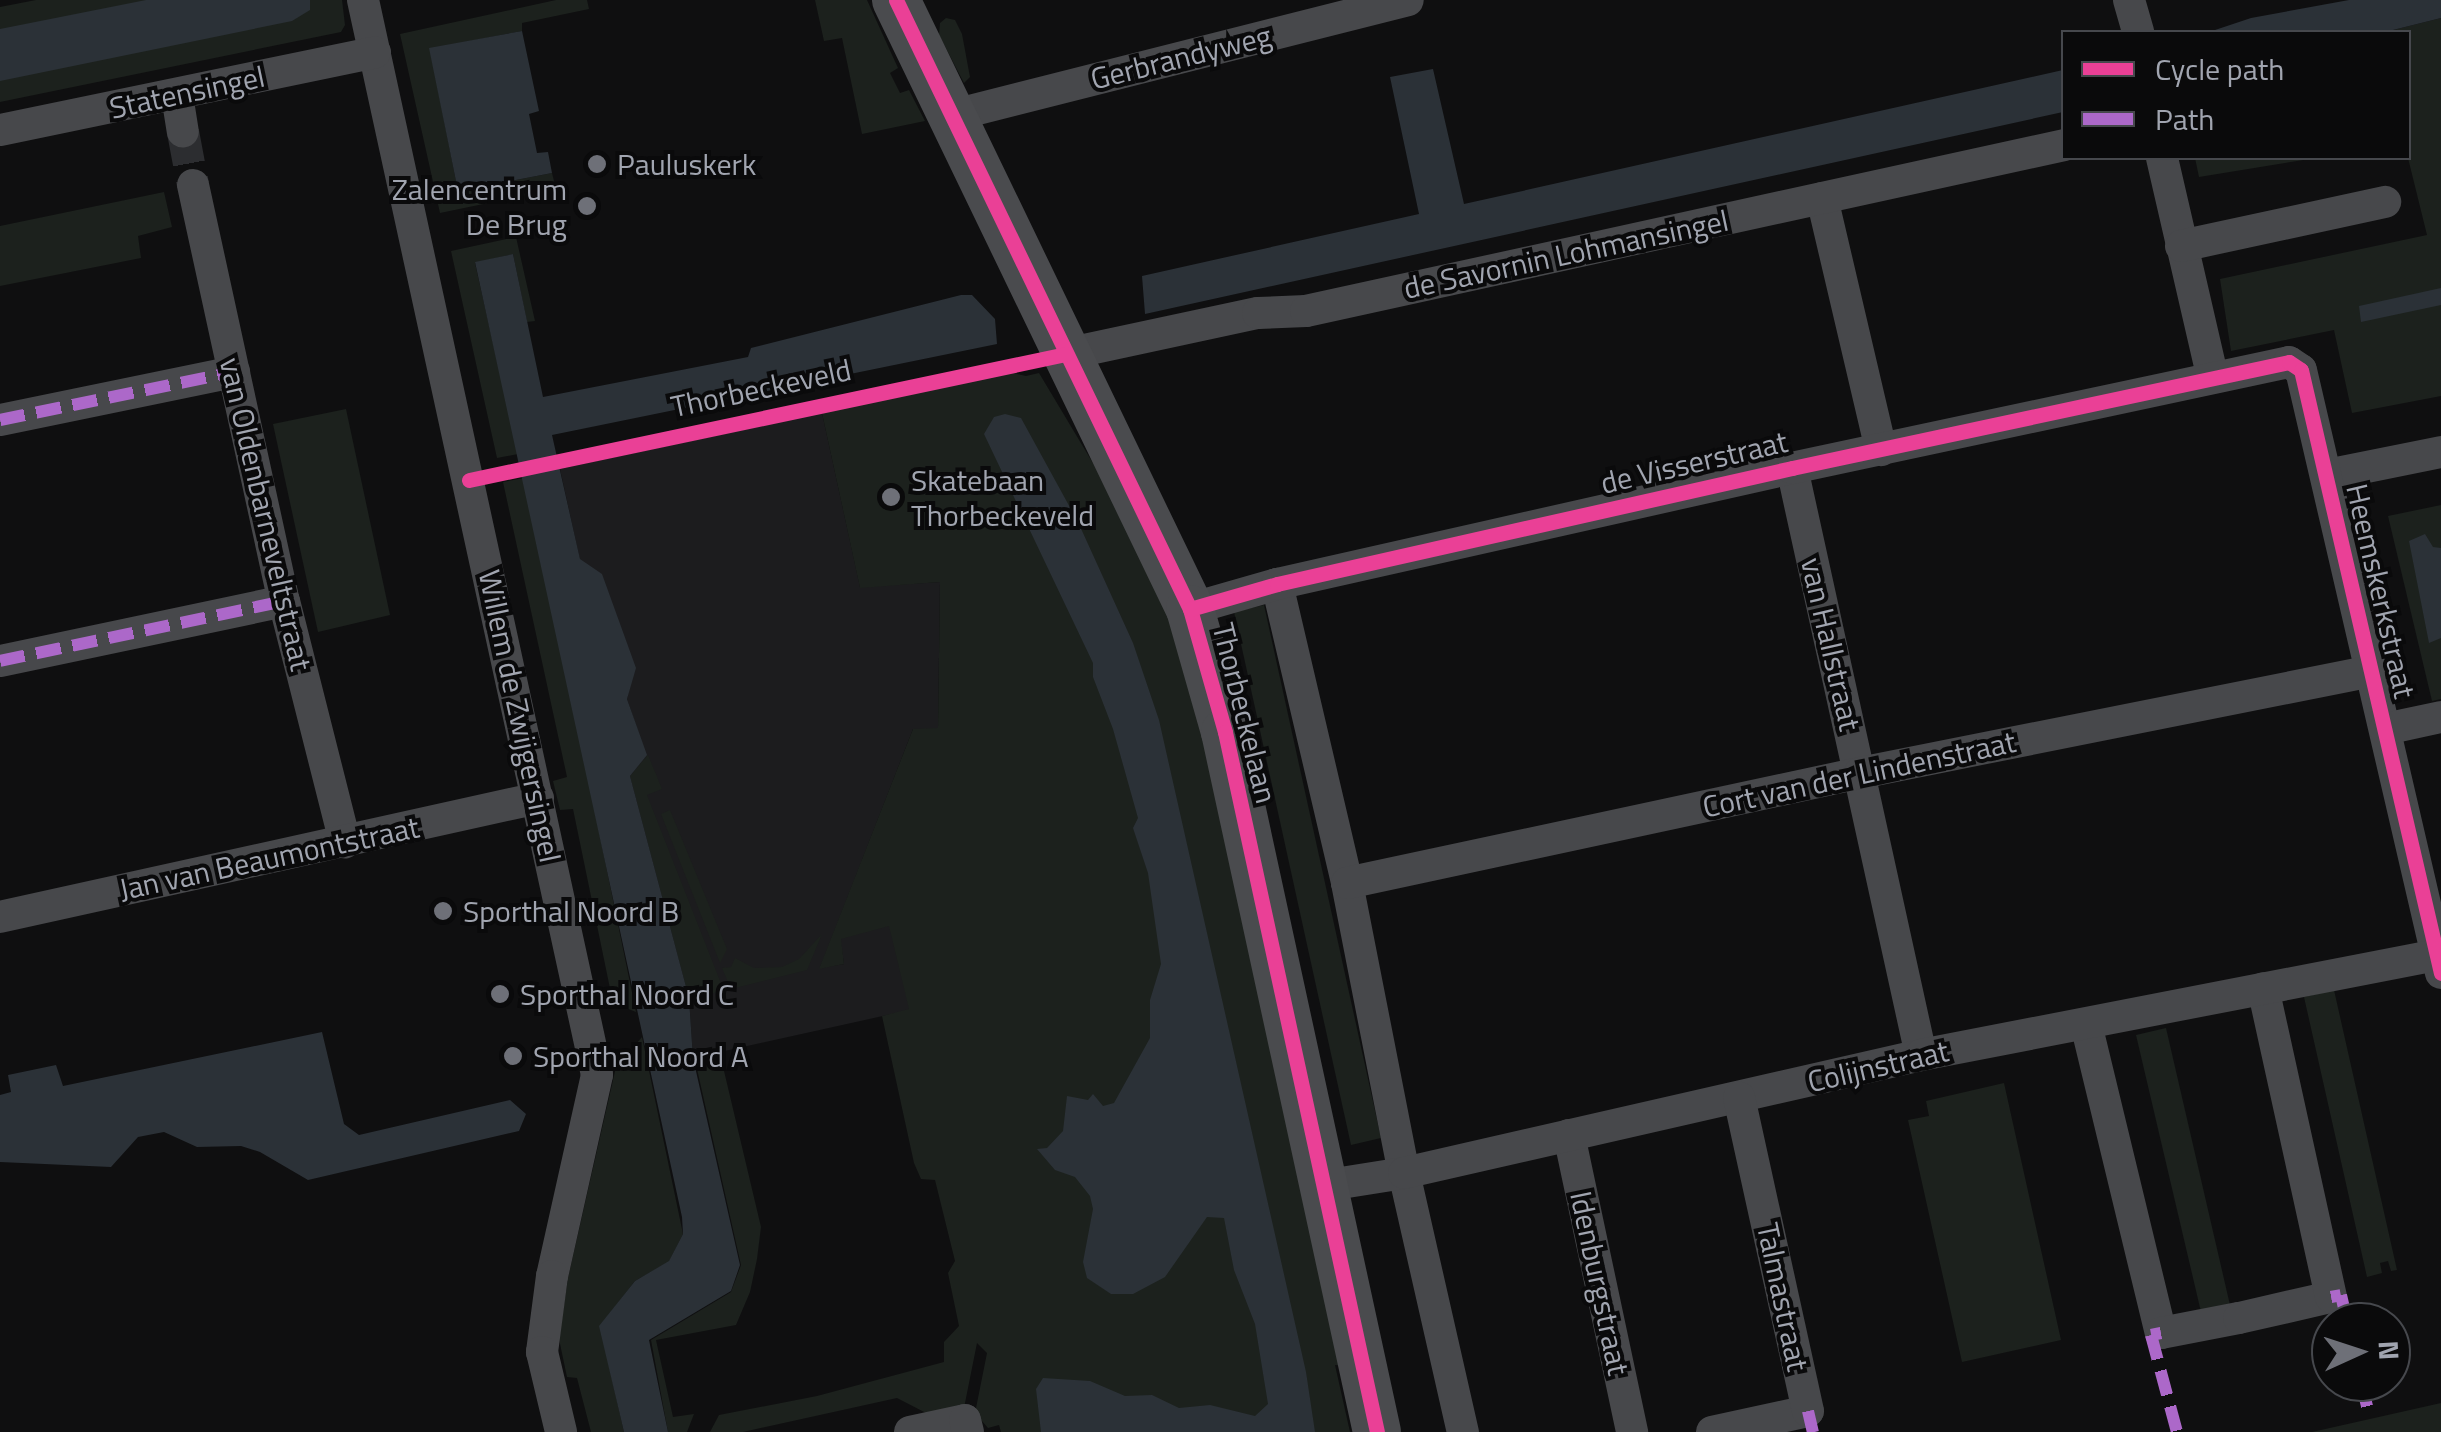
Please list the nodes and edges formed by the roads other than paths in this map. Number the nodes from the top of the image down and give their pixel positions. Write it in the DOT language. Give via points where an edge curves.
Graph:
graph roads {
  1 [pos="363,0"];
  2 [pos="896,0"];
  3 [pos="1408,0"];
  4 [pos="374,52"];
  5 [pos="177,95"];
  6 [pos="954,114"];
  7 [pos="0,130"];
  8 [pos="184,132"];
  9 [pos="2061,146"];
  10 [pos="2162,160"];
  11 [pos="193,185"];
  12 [pos="1822,198"];
  13 [pos="2385,202"];
  14 [pos="2181,246"];
  15 [pos="1066,354"];
  16 [pos="234,372"];
  17 [pos="2212,375"];
  18 [pos="0,420"];
  19 [pos="1881,450"];
  20 [pos="2441,452"];
  21 [pos="1792,468"];
  22 [pos="2326,475"];
  23 [pos="1277,584"];
  24 [pos="284,601"];
  25 [pos="1190,610"];
  26 [pos="0,660"];
  27 [pos="2372,671"];
  28 [pos="2441,717"];
  29 [pos="2384,730"];
  30 [pos="1860,773"];
  31 [pos="538,798"];
  32 [pos="345,842"];
  33 [pos="1347,883"];
  34 [pos="0,917"];
  35 [pos="2439,964"];
  36 [pos="2263,988"];
  37 [pos="2086,1024"];
  38 [pos="1921,1055"];
  39 [pos="1739,1098"];
  40 [pos="1568,1135"];
  41 [pos="1404,1173"];
  42 [pos="1322,1186"];
  43 [pos="1717,1431"];
  44 [pos="561,1432"];
  45 [pos="910,1432"];
  46 [pos="968,1432"];
  47 [pos="1377,1432"];
  48 [pos="1462,1432"];
  49 [pos="1632,1432"];
  1 -- 4 [label="street, Willem de Zwijgersingel"];
  2 -- 6 [label="main road, Thorbeckelaan"];
  3 -- 6 [label="street, Gerbrandyweg"];
  4 -- 5 [label="street, Statensingel"];
  4 -- 31 [label="street, Willem de Zwijgersingel"];
  5 -- 7 [label="street, Statensingel"];
  5 -- 8 [label="street"];
  6 -- 15 [label="main road, Thorbeckelaan"];
  9 -- 12 [label="street, de Savornin Lohmansingel"];
  10 -- 14 [label="street"];
  11 -- 16 [label="street, van Oldenbarneveltstraat"];
  12 -- 15 [label="street, de Savornin Lohmansingel" via="1306,310 1258,313"];
  12 -- 19 [label="street"];
  13 -- 14 [label="street"];
  14 -- 17 [label="street"];
  15 -- 25 [label="main road, Thorbeckelaan"];
  16 -- 18 [label="street"];
  16 -- 24 [label="street, van Oldenbarneveltstraat"];
  17 -- 19 [label="street, de Visserstraat"];
  17 -- 22 [label="street, Heemskerkstraat" via="2289,362 2302,370"];
  19 -- 21 [label="street, de Visserstraat"];
  20 -- 22 [label="street, Heemskerkstraat"];
  21 -- 23 [label="street, de Visserstraat"];
  21 -- 30 [label="street, van Hallstraat"];
  22 -- 27 [label="street, Heemskerkstraat"];
  23 -- 25 [label="street, de Visserstraat"];
  23 -- 33 [label="street, Thorbeckelaan"];
  24 -- 26 [label="street"];
  24 -- 32 [label="street, van Oldenbarneveltstraat"];
  25 -- 42 [label="main road, Thorbeckelaan" via="1225,732"];
  27 -- 29 [label="street, Heemskerkstraat"];
  27 -- 30 [label="street, Cort van der Lindenstraat"];
  28 -- 29 [label="street, Heemskerkstraat"];
  29 -- 35 [label="street, Heemskerkstraat"];
  30 -- 33 [label="street, Cort van der Lindenstraat"];
  30 -- 38 [label="street, van Hallstraat"];
  31 -- 32 [label="street, Jan van Beaumontstraat"];
  31 -- 44 [label="street, Willem de Zwijgersingel" via="597,1076 552,1276 542,1352"];
  32 -- 34 [label="street, Jan van Beaumontstraat"];
  33 -- 41 [label="street, Thorbeckelaan"];
  35 -- 36 [label="street, Colijnstraat"];
  36 -- 37 [label="street, Colijnstraat"];
  36 -- 37 [label="street" via="2331,1297 2239,1318 2161,1333"];
  37 -- 38 [label="street, Colijnstraat"];
  38 -- 39 [label="street, Colijnstraat"];
  39 -- 40 [label="street, Colijnstraat"];
  39 -- 43 [label="street, Talmastraat" via="1808,1410"];
  40 -- 41 [label="street, Colijnstraat"];
  40 -- 49 [label="street, Idenburgstraat"];
  41 -- 42 [label="street, Colijnstraat"];
  41 -- 48 [label="street, Thorbeckelaan"];
  42 -- 47 [label="main road, Thorbeckelaan"];
  45 -- 46 [label="street" via="965,1420"];
}
